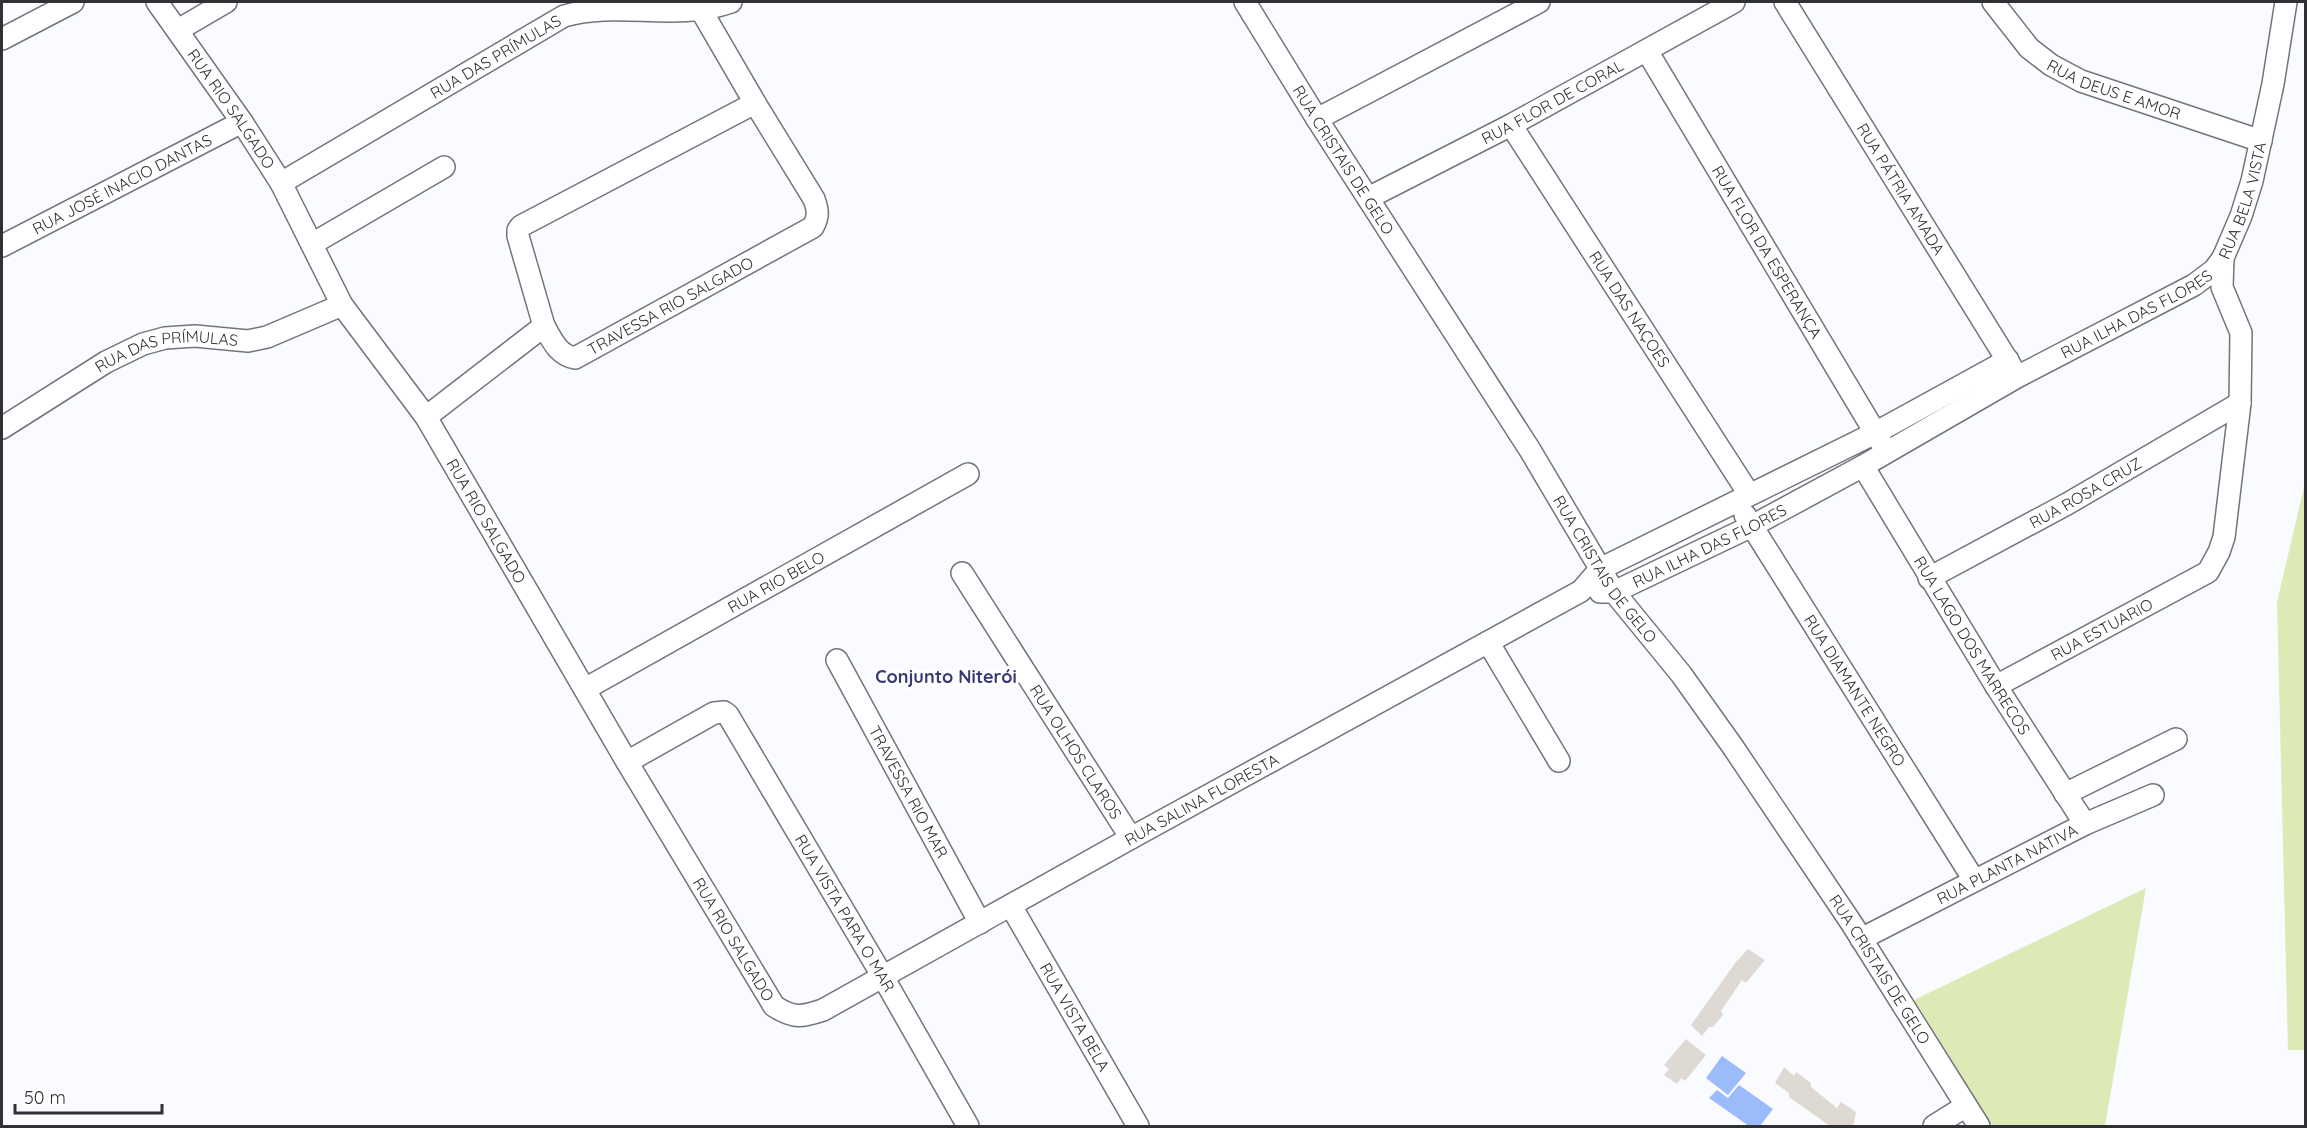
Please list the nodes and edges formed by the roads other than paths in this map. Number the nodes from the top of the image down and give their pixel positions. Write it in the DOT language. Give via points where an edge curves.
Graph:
graph roads {
  1 [pos="73,2"];
  2 [pos="157,2"];
  3 [pos="226,2"];
  4 [pos="731,2"];
  5 [pos="1245,2"];
  6 [pos="1539,2"];
  7 [pos="1734,2"];
  8 [pos="1785,2"];
  9 [pos="1993,2"];
  10 [pos="2285,2"];
  11 [pos="701,10"];
  12 [pos="178,30"];
  13 [pos="2,39"];
  14 [pos="1647,51"];
  15 [pos="755,103"];
  16 [pos="1317,119"];
  17 [pos="242,122"];
  18 [pos="1511,125"];
  19 [pos="2261,141"];
  20 [pos="444,167"];
  21 [pos="281,183"];
  22 [pos="1368,198"];
  23 [pos="312,244"];
  24 [pos="2,246"];
  25 [pos="2223,258"];
  26 [pos="342,305"];
  27 [pos="544,326"];
  28 [pos="2012,369"];
  29 [pos="2240,403"];
  30 [pos="426,417"];
  31 [pos="2,428"];
  32 [pos="1875,433"];
  33 [pos="1887,452"];
  34 [pos="1863,466"];
  35 [pos="968,474"];
  36 [pos="1743,497"];
  37 [pos="1752,526"];
  38 [pos="1600,569"];
  39 [pos="2208,572"];
  40 [pos="962,573"];
  41 [pos="1929,578"];
  42 [pos="1581,591"];
  43 [pos="1614,592"];
  44 [pos="1488,642"];
  45 [pos="837,660"];
  46 [pos="1996,686"];
  47 [pos="585,689"];
  48 [pos="2176,739"];
  49 [pos="1559,761"];
  50 [pos="627,762"];
  51 [pos="2065,794"];
  52 [pos="2153,795"];
  53 [pos="2085,824"];
  54 [pos="1131,838"];
  55 [pos="1974,880"];
  56 [pos="1011,906"];
  57 [pos="980,923"];
  58 [pos="1861,939"];
  59 [pos="883,977"];
  60 [pos="824,1010"];
  61 [pos="1966,1106"];
  62 [pos="1938,1125"];
  63 [pos="968,1126"];
  64 [pos="1137,1126"];
  65 [pos="1979,1126"];
  1 -- 13 [label="street"];
  2 -- 12 [label="street, RUA RIO SALGADO"];
  3 -- 12 [label="street"];
  4 -- 11 [label="street, RUA DAS PRÍMULAS"];
  5 -- 16 [label="street, RUA CRISTAIS DE GELO"];
  6 -- 16 [label="street"];
  7 -- 14 [label="street, RUA FLOR DE CORAL"];
  8 -- 28 [label="street, RUA PÁTRIA AMADA"];
  9 -- 19 [label="street, RUA DEUS E AMOR" via="2029,48 2081,81"];
  10 -- 19 [label="street, RUA BELA VISTA"];
  11 -- 15 [label="street"];
  11 -- 21 [label="street, RUA DAS PRÍMULAS" via="601,8 564,16"];
  12 -- 17 [label="street, RUA RIO SALGADO"];
  14 -- 18 [label="street, RUA FLOR DE CORAL"];
  14 -- 32 [label="street, RUA FLOR DA ESPERANÇA"];
  15 -- 27 [label="street" via="518,230"];
  15 -- 27 [label="street, TRAVESSA RIO SALGADO" via="814,199 818,218 813,227 574,358 560,352"];
  16 -- 22 [label="street, RUA CRISTAIS DE GELO"];
  17 -- 21 [label="street, RUA RIO SALGADO"];
  17 -- 24 [label="street, RUA JOSÉ INACIO DANTAS"];
  18 -- 22 [label="street, RUA FLOR DE CORAL"];
  18 -- 36 [label="street, RUA DAS NAÇOES"];
  19 -- 25 [label="street, RUA BELA VISTA" via="2241,216"];
  20 -- 23 [label="street"];
  21 -- 23 [label="street, RUA RIO SALGADO"];
  22 -- 38 [label="street, RUA CRISTAIS DE GELO" via="1530,450"];
  23 -- 26 [label="street, RUA RIO SALGADO"];
  25 -- 28 [label="street, RUA ILHA DAS FLORES" via="2194,285"];
  25 -- 29 [label="street, RUA BELA VISTA" via="2222,287 2241,333"];
  26 -- 30 [label="street, RUA RIO SALGADO"];
  26 -- 31 [label="street, RUA DAS PRÍMULAS" via="249,341 195,336 143,344 106,362"];
  27 -- 30 [label="street"];
  28 -- 32 [label="street, RUA ILHA DAS FLORES"];
  28 -- 33 [label="street, RUA ILHA DAS FLORES"];
  29 -- 39 [label="street, RUA BELA VISTA" via="2224,537"];
  29 -- 41 [label="street, RUA ROSA CRUZ" via="2067,504"];
  30 -- 47 [label="street, RUA RIO SALGADO"];
  32 -- 33 [label="street, RUA FLOR DA ESPERANÇA"];
  32 -- 36 [label="street, RUA ILHA DAS FLORES"];
  33 -- 34 [label="street, RUA ILHA DAS FLORES"];
  34 -- 37 [label="street, RUA ILHA DAS FLORES"];
  34 -- 41 [label="street, RUA LAGO DOS MARRECOS"];
  35 -- 47 [label="street, RUA RIO BELO"];
  36 -- 37 [label="street, RUA DIAMANTE NEGRO"];
  36 -- 38 [label="street, RUA ILHA DAS FLORES"];
  37 -- 43 [label="street, RUA ILHA DAS FLORES"];
  37 -- 55 [label="street, RUA DIAMANTE NEGRO"];
  38 -- 42 [label="street, RUA ILHA DAS FLORES"];
  38 -- 43 [label="street, RUA CRISTAIS DE GELO"];
  39 -- 46 [label="street, RUA ESTUARIO"];
  40 -- 54 [label="street, RUA OLHOS CLAROS"];
  41 -- 46 [label="street, RUA LAGO DOS MARRECOS"];
  42 -- 43 [label="street, RUA ILHA DAS FLORES"];
  42 -- 44 [label="street, RUA SALINA FLORESTA"];
  43 -- 58 [label="street, RUA CRISTAIS DE GELO" via="1681,674 1733,747"];
  44 -- 49 [label="street"];
  44 -- 54 [label="street, RUA SALINA FLORESTA"];
  45 -- 57 [label="street, TRAVESSA RIO MAR"];
  46 -- 51 [label="street, RUA LAGO DOS MARRECOS"];
  47 -- 50 [label="street, RUA RIO SALGADO"];
  48 -- 51 [label="street"];
  50 -- 59 [label="street, RUA VISTA PARA O MAR" via="714,713 728,715"];
  50 -- 60 [label="street, RUA RIO SALGADO" via="774,1006 796,1016"];
  51 -- 53 [label="street, RUA LAGO DOS MARRECOS"];
  52 -- 53 [label="street, RUA PLANTA NATIVA"];
  53 -- 55 [label="street, RUA PLANTA NATIVA"];
  54 -- 56 [label="street, RUA SALINA FLORESTA"];
  55 -- 58 [label="street, RUA PLANTA NATIVA"];
  56 -- 57 [label="street, RUA SALINA FLORESTA"];
  56 -- 64 [label="street, RUA VISTA BELA"];
  57 -- 59 [label="street, RUA SALINA FLORESTA"];
  58 -- 61 [label="street, RUA CRISTAIS DE GELO"];
  59 -- 60 [label="street, RUA SALINA FLORESTA"];
  59 -- 63 [label="street, RUA VISTA PARA O MAR"];
  61 -- 62 [label="street"];
  61 -- 65 [label="street, RUA CRISTAIS DE GELO"];
}
